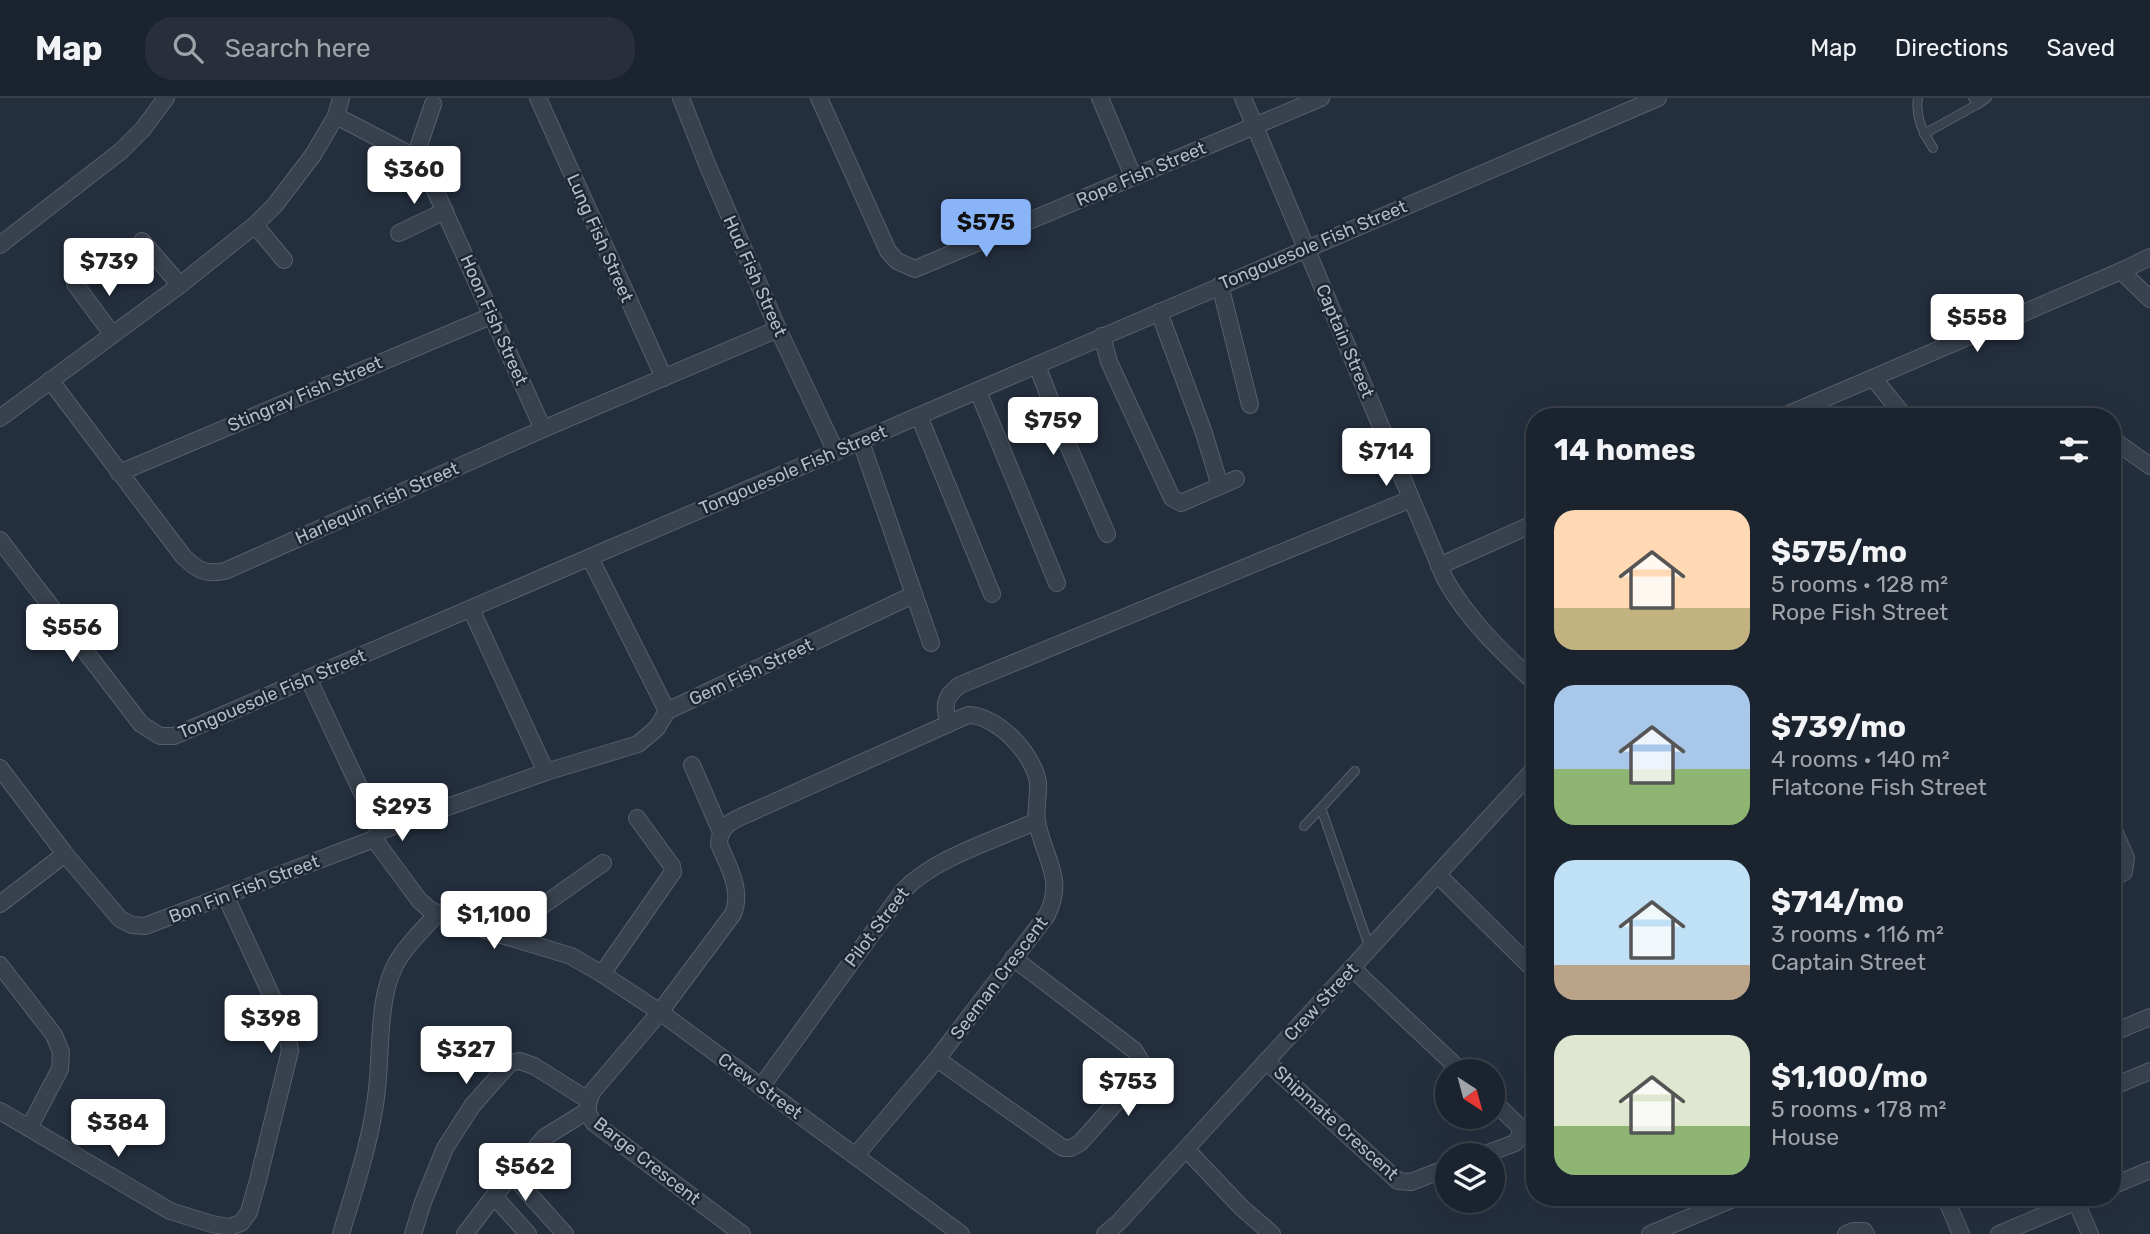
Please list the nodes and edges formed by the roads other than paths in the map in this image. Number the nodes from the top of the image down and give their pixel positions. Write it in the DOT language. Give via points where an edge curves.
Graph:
graph roads {
  1 [pos="166,98"];
  2 [pos="341,98"];
  3 [pos="538,98"];
  4 [pos="681,98"];
  5 [pos="818,98"];
  6 [pos="1100,98"];
  7 [pos="1243,98"];
  8 [pos="1321,98"];
  9 [pos="1658,98"];
  10 [pos="1919,98"];
  11 [pos="1987,98"];
  12 [pos="1975,101"];
  13 [pos="433,104"];
  14 [pos="336,116"];
  15 [pos="1255,127"];
  16 [pos="1924,134"];
  17 [pos="1933,148"];
  18 [pos="415,157"];
  19 [pos="1133,176"];
  20 [pos="445,211"];
  21 [pos="255,225"];
  22 [pos="399,233"];
  23 [pos="142,241"];
  24 [pos="0,244"];
  25 [pos="1306,247"];
  26 [pos="2150,257"];
  27 [pos="284,260"];
  28 [pos="2121,271"];
  29 [pos="75,284"];
  30 [pos="180,285"];
  31 [pos="1220,285"];
  32 [pos="2150,299"];
  33 [pos="1158,312"];
  34 [pos="491,316"];
  35 [pos="778,329"];
  36 [pos="112,334"];
  37 [pos="1102,336"];
  38 [pos="1037,365"];
  39 [pos="664,378"];
  40 [pos="1874,379"];
  41 [pos="50,380"];
  42 [pos="978,391"];
  43 [pos="1250,404"];
  44 [pos="1803,408"];
  45 [pos="1898,408"];
  46 [pos="919,416"];
  47 [pos="0,418"];
  48 [pos="543,429"];
  49 [pos="861,442"];
  50 [pos="2121,445"];
  51 [pos="836,452"];
  52 [pos="2150,466"];
  53 [pos="119,472"];
  54 [pos="1236,479"];
  55 [pos="1220,486"];
  56 [pos="1411,499"];
  57 [pos="1526,530"];
  58 [pos="1107,534"];
  59 [pos="0,540"];
  60 [pos="590,558"];
  61 [pos="1438,566"];
  62 [pos="1057,583"];
  63 [pos="992,594"];
  64 [pos="914,595"];
  65 [pos="471,609"];
  66 [pos="931,643"];
  67 [pos="1526,674"];
  68 [pos="309,680"];
  69 [pos="667,711"];
  70 [pos="950,724"];
  71 [pos="692,765"];
  72 [pos="0,768"];
  73 [pos="1354,771"];
  74 [pos="546,772"];
  75 [pos="1526,778"];
  76 [pos="1321,808"];
  77 [pos="636,818"];
  78 [pos="1037,821"];
  79 [pos="1304,826"];
  80 [pos="377,835"];
  81 [pos="720,838"];
  82 [pos="2121,847"];
  83 [pos="65,854"];
  84 [pos="603,863"];
  85 [pos="2121,874"];
  86 [pos="1438,876"];
  87 [pos="226,897"];
  88 [pos="0,904"];
  89 [pos="437,914"];
  90 [pos="508,936"];
  91 [pos="1370,949"];
  92 [pos="1013,958"];
  93 [pos="1526,958"];
  94 [pos="0,965"];
  95 [pos="1352,968"];
  96 [pos="603,974"];
  97 [pos="660,1012"];
  98 [pos="2150,1017"];
  99 [pos="2121,1029"];
  100 [pos="937,1059"];
  101 [pos="1448,1059"];
  102 [pos="1266,1060"];
  103 [pos="2150,1071"];
  104 [pos="2121,1083"];
  105 [pos="761,1087"];
  106 [pos="587,1106"];
  107 [pos="0,1111"];
  108 [pos="1505,1112"];
  109 [pos="29,1128"];
  110 [pos="1505,1147"];
  111 [pos="1186,1149"];
  112 [pos="856,1156"];
  113 [pos="2150,1170"];
  114 [pos="1435,1173"];
  115 [pos="512,1175"];
  116 [pos="2121,1182"];
  117 [pos="494,1196"];
  118 [pos="1717,1206"];
  119 [pos="1949,1206"];
  120 [pos="2065,1206"];
  121 [pos="2083,1206"];
  122 [pos="950,1231"];
  123 [pos="341,1234"];
  124 [pos="413,1234"];
  125 [pos="465,1234"];
  126 [pos="528,1234"];
  127 [pos="565,1234"];
  128 [pos="742,1234"];
  129 [pos="1105,1234"];
  130 [pos="1272,1234"];
  131 [pos="1650,1234"];
  132 [pos="1846,1234"];
  133 [pos="1866,1234"];
  134 [pos="1961,1234"];
  135 [pos="1999,1234"];
  136 [pos="2090,1234"];
  1 -- 24 [label="street" via="121,151"];
  2 -- 14 [label="street"];
  3 -- 39 [label="street, Lung Fish Street"];
  4 -- 35 [label="street, Hud Fish Street"];
  5 -- 19 [label="street, Rope Fish Street" via="888,251 915,269"];
  6 -- 19 [label="street"];
  7 -- 15 [label="street, Captain Street"];
  8 -- 15 [label="street, Rope Fish Street"];
  9 -- 25 [label="street, Tongouesole Fish Street"];
  10 -- 16 [label="lane" via="1917,113"];
  11 -- 12 [label="lane"];
  12 -- 16 [label="lane"];
  13 -- 18 [label="street"];
  14 -- 18 [label="street"];
  14 -- 21 [label="street" via="292,184"];
  15 -- 19 [label="street, Rope Fish Street"];
  15 -- 25 [label="street, Captain Street"];
  16 -- 17 [label="lane"];
  18 -- 20 [label="street, Hoon Fish Street"];
  20 -- 22 [label="street"];
  20 -- 34 [label="street, Hoon Fish Street"];
  21 -- 27 [label="street"];
  21 -- 30 [label="street"];
  23 -- 30 [label="street"];
  25 -- 31 [label="street, Tongouesole Fish Street"];
  25 -- 56 [label="street, Captain Street"];
  26 -- 28 [label="street"];
  28 -- 32 [label="street"];
  28 -- 40 [label="street"];
  29 -- 36 [label="street"];
  30 -- 36 [label="street"];
  31 -- 33 [label="street, Tongouesole Fish Street"];
  31 -- 43 [label="street"];
  33 -- 37 [label="street, Tongouesole Fish Street"];
  33 -- 55 [label="street"];
  34 -- 48 [label="street, Hoon Fish Street"];
  34 -- 53 [label="street, Stingray Fish Street"];
  35 -- 39 [label="street, Harlequin Fish Street"];
  35 -- 51 [label="street, Hud Fish Street"];
  36 -- 41 [label="street"];
  37 -- 38 [label="street, Tongouesole Fish Street"];
  37 -- 55 [label="street" via="1109,362 1172,498 1181,503"];
  38 -- 42 [label="street, Tongouesole Fish Street"];
  38 -- 58 [label="street"];
  39 -- 48 [label="street, Harlequin Fish Street"];
  40 -- 44 [label="street"];
  40 -- 45 [label="street"];
  41 -- 47 [label="street"];
  41 -- 53 [label="street, Harlequin Fish Street"];
  42 -- 46 [label="street, Tongouesole Fish Street"];
  42 -- 62 [label="street"];
  46 -- 49 [label="street, Tongouesole Fish Street"];
  46 -- 63 [label="street"];
  48 -- 53 [label="street, Harlequin Fish Street" via="211,574 183,556"];
  49 -- 51 [label="street, Tongouesole Fish Street"];
  49 -- 64 [label="street"];
  50 -- 52 [label="street"];
  51 -- 60 [label="street, Tongouesole Fish Street"];
  54 -- 55 [label="street"];
  56 -- 61 [label="street, Captain Street"];
  56 -- 70 [label="street" via="960,685 946,702"];
  57 -- 61 [label="street"];
  59 -- 68 [label="street, Tongouesole Fish Street" via="141,724 160,736 174,736"];
  60 -- 65 [label="street, Tongouesole Fish Street"];
  60 -- 69 [label="street, Gem Fish Street"];
  61 -- 67 [label="street, Captain Street" via="1479,629"];
  64 -- 66 [label="street"];
  64 -- 69 [label="street, Gem Fish Street"];
  65 -- 68 [label="street, Tongouesole Fish Street"];
  65 -- 74 [label="street"];
  68 -- 80 [label="street"];
  69 -- 74 [label="street, Bon Fin Fish Street" via="657,728 638,744"];
  70 -- 78 [label="street, Seeman Crescent" via="975,715 1007,732 1025,753 1038,781"];
  70 -- 81 [label="street, Seeman Crescent" via="728,823"];
  71 -- 81 [label="street"];
  72 -- 83 [label="street, Bon Fin Fish Street"];
  73 -- 76 [label="lane"];
  74 -- 80 [label="street, Bon Fin Fish Street"];
  75 -- 86 [label="street, Crew Street"];
  76 -- 79 [label="lane"];
  76 -- 91 [label="lane"];
  77 -- 96 [label="street" via="673,872"];
  78 -- 92 [label="street, Seeman Crescent" via="1054,874 1054,902"];
  78 -- 105 [label="street, Pilot Street" via="913,880"];
  80 -- 87 [label="street, Bon Fin Fish Street"];
  80 -- 89 [label="street" via="419,900"];
  81 -- 97 [label="street, Barge Crescent" via="737,904"];
  82 -- 85 [label="street" via="2127,861"];
  83 -- 87 [label="street, Bon Fin Fish Street" via="120,919 132,925 159,922"];
  83 -- 88 [label="street"];
  84 -- 90 [label="street" via="525,918"];
  86 -- 91 [label="street, Crew Street"];
  86 -- 93 [label="street"];
  87 -- 109 [label="street" via="290,1040 258,1180 241,1223 229,1227 170,1211"];
  89 -- 90 [label="street, Crew Street"];
  89 -- 123 [label="street" via="400,955 388,984 377,1090"];
  90 -- 96 [label="street, Crew Street" via="571,956"];
  91 -- 95 [label="street, Crew Street"];
  92 -- 100 [label="street, Seeman Crescent"];
  92 -- 100 [label="street" via="1134,1051 1142,1065 1138,1078 1080,1143 1066,1149"];
  94 -- 109 [label="street" via="54,1035 61,1052 60,1069"];
  95 -- 101 [label="street"];
  95 -- 102 [label="street, Crew Street"];
  96 -- 97 [label="street, Crew Street"];
  97 -- 105 [label="street, Crew Street"];
  97 -- 106 [label="street, Barge Crescent" via="593,1091"];
  98 -- 99 [label="street"];
  100 -- 112 [label="street, Seeman Crescent"];
  102 -- 111 [label="street, Crew Street"];
  102 -- 114 [label="street, Shipmate Crescent" via="1398,1181 1411,1182"];
  103 -- 104 [label="street"];
  105 -- 112 [label="street, Crew Street"];
  106 -- 115 [label="street" via="545,1137"];
  106 -- 124 [label="street" via="534,1066 510,1063 472,1106 445,1148"];
  106 -- 128 [label="street, Barge Crescent" via="594,1123 617,1143"];
  107 -- 109 [label="street"];
  108 -- 110 [label="street" via="1521,1134"];
  111 -- 129 [label="street, Crew Street"];
  111 -- 130 [label="street"];
  112 -- 122 [label="street, Crew Street"];
  113 -- 116 [label="street"];
  115 -- 117 [label="street"];
  115 -- 127 [label="street"];
  117 -- 125 [label="street"];
  117 -- 126 [label="street"];
  118 -- 131 [label="street"];
  119 -- 134 [label="street"];
  120 -- 135 [label="street"];
  121 -- 136 [label="street"];
  132 -- 133 [label="street"];
}
